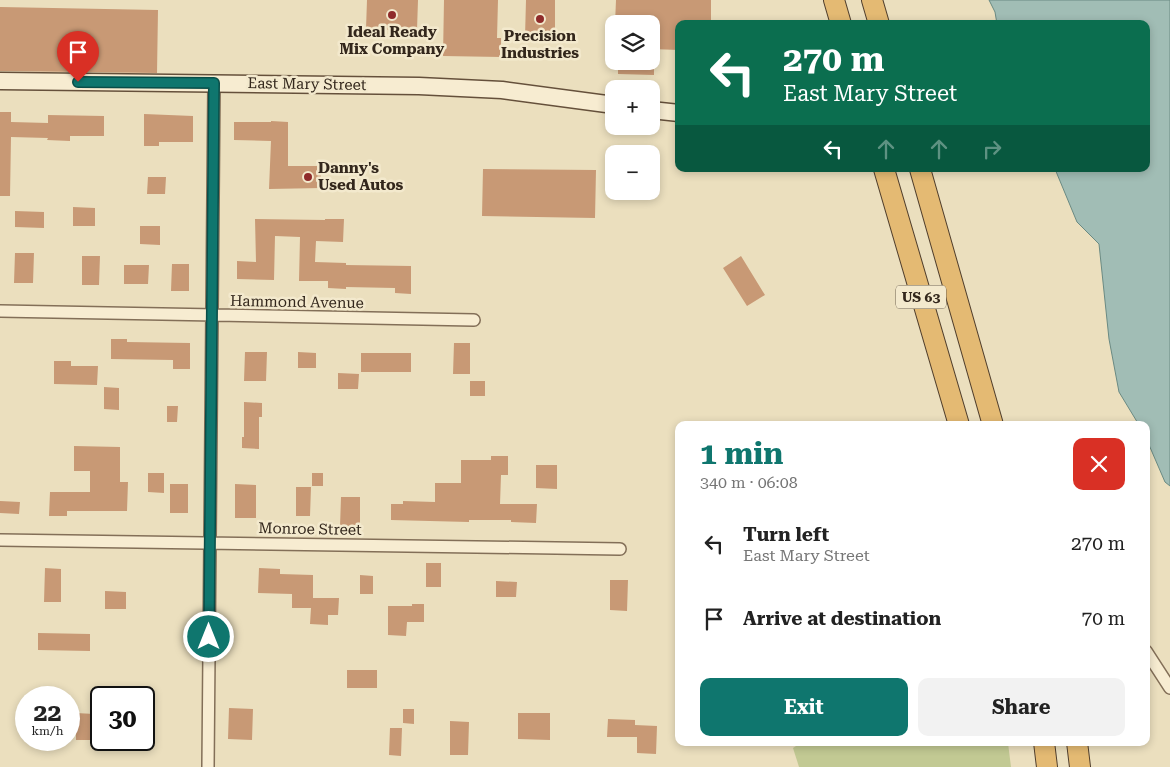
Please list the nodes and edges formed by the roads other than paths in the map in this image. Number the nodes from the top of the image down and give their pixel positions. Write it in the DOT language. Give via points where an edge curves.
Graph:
graph roads {
  1 [pos="834,0"];
  2 [pos="872,0"];
  3 [pos="840,20"];
  4 [pos="878,20"];
  5 [pos="0,81"];
  6 [pos="214,83"];
  7 [pos="605,105"];
  8 [pos="660,111"];
  9 [pos="675,113"];
  10 [pos="885,172"];
  11 [pos="921,172"];
  12 [pos="0,312"];
  13 [pos="212,315"];
  14 [pos="474,320"];
  15 [pos="958,421"];
  16 [pos="992,421"];
  17 [pos="0,540"];
  18 [pos="210,543"];
  19 [pos="620,549"];
  20 [pos="1150,657"];
  21 [pos="1170,688"];
  22 [pos="1045,746"];
  23 [pos="1077,746"];
  24 [pos="208,767"];
  25 [pos="1048,767"];
  26 [pos="1080,767"];
  1 -- 3 [label="highway"];
  2 -- 4 [label="highway"];
  5 -- 6 [label="main road, East Mary Street"];
  6 -- 7 [label="main road, East Mary Street" via="502,90"];
  6 -- 13 [label="street"];
  8 -- 9 [label="main road"];
  10 -- 15 [label="highway, US 63"];
  11 -- 16 [label="highway, US 63"];
  12 -- 13 [label="street, Hammond Avenue"];
  13 -- 14 [label="street, Hammond Avenue"];
  13 -- 18 [label="street"];
  17 -- 18 [label="street, Monroe Street"];
  18 -- 19 [label="street, Monroe Street"];
  18 -- 24 [label="street"];
  20 -- 21 [label="street"];
  22 -- 25 [label="highway"];
  23 -- 26 [label="highway"];
}
